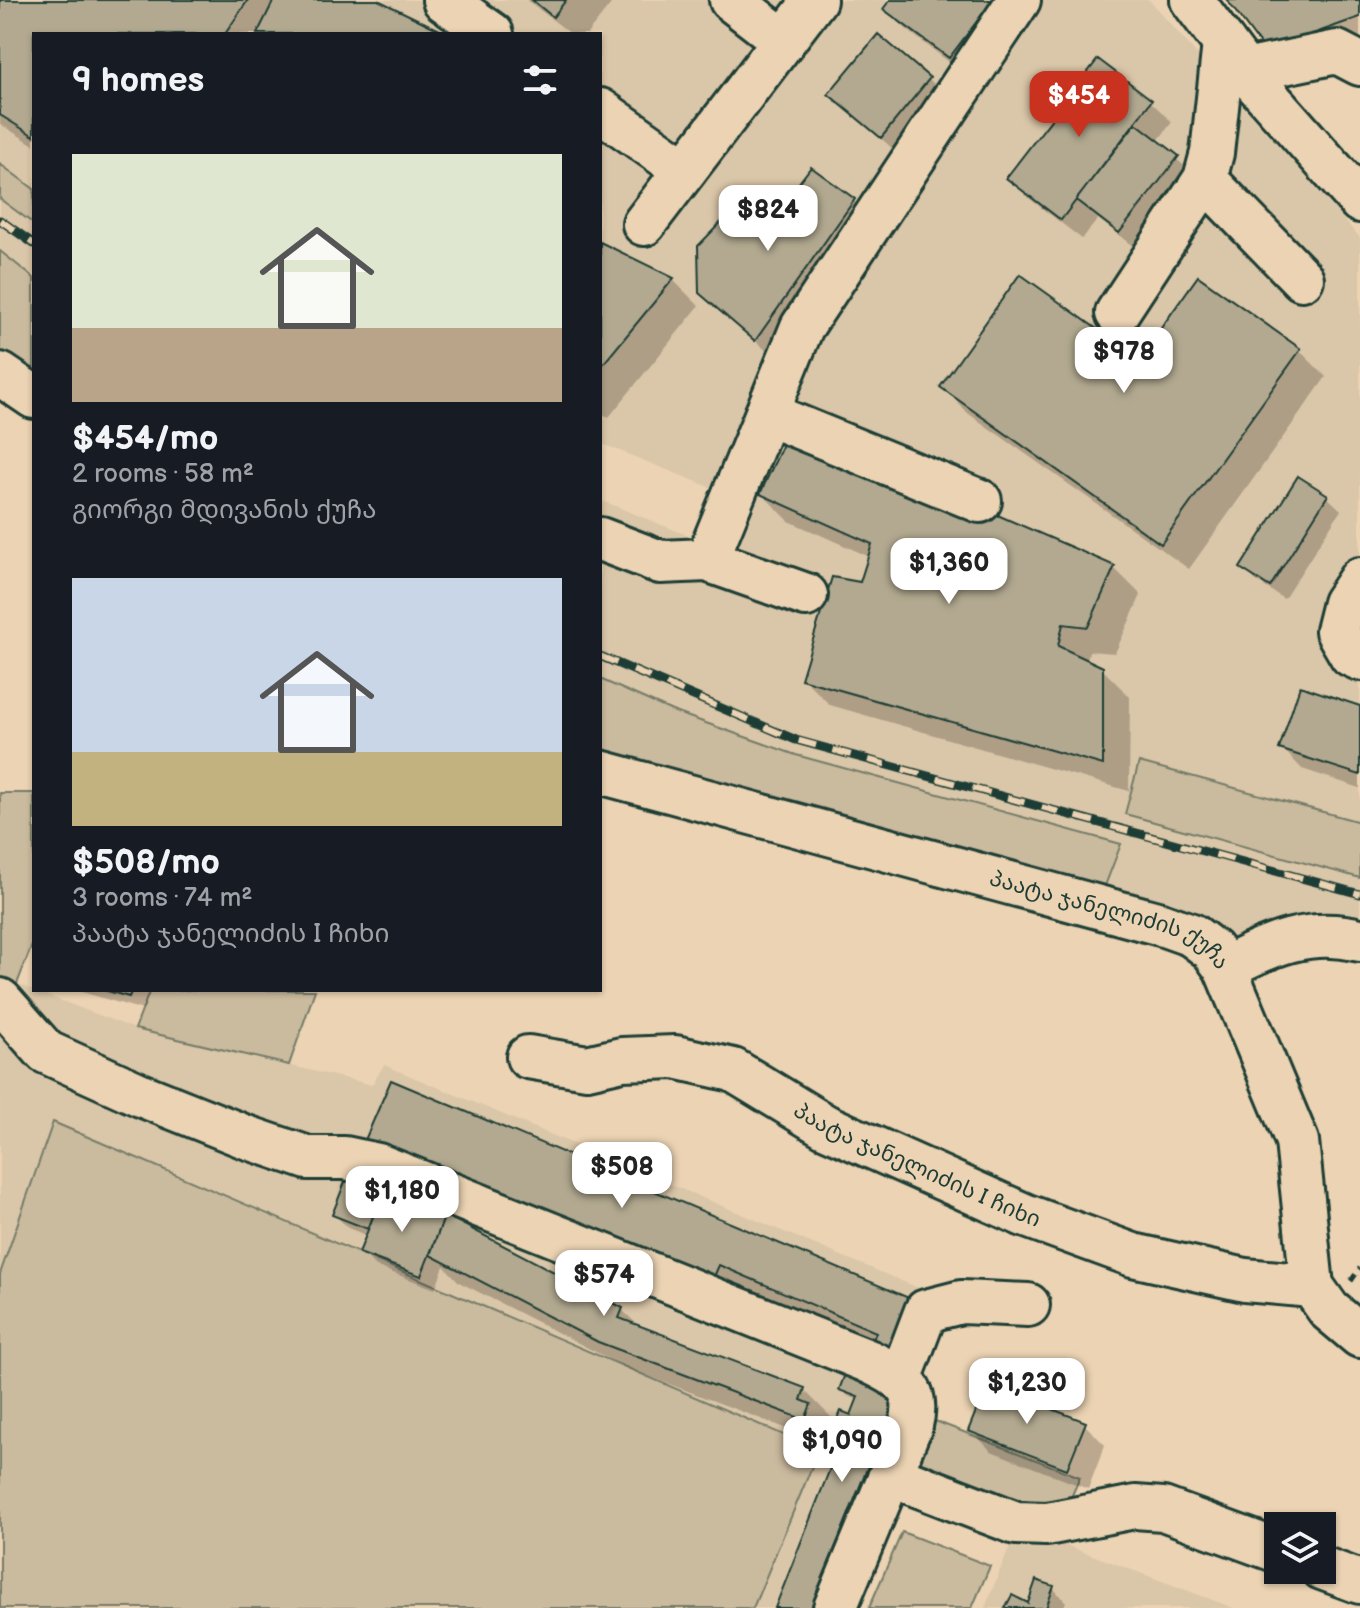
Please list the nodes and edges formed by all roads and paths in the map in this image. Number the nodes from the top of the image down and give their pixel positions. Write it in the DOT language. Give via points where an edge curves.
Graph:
graph roads {
  1 [pos="444,0"];
  2 [pos="731,0"];
  3 [pos="815,0"];
  4 [pos="1019,0"];
  5 [pos="1192,0"];
  6 [pos="489,32"];
  7 [pos="784,41"];
  8 [pos="1352,53"];
  9 [pos="1235,57"];
  10 [pos="602,111"];
  11 [pos="685,170"];
  12 [pos="1205,179"];
  13 [pos="1360,201"];
  14 [pos="644,224"];
  15 [pos="1302,279"];
  16 [pos="1117,313"];
  17 [pos="0,374"];
  18 [pos="32,396"];
  19 [pos="767,414"];
  20 [pos="980,501"];
  21 [pos="602,540"];
  22 [pos="707,560"];
  23 [pos="1360,579"];
  24 [pos="806,595"];
  25 [pos="1360,659"];
  26 [pos="602,773"];
  27 [pos="1360,940"];
  28 [pos="1225,968"];
  29 [pos="1,1000"];
  30 [pos="528,1057"];
  31 [pos="1312,1286"];
  32 [pos="1028,1305"];
  33 [pos="1360,1336"];
  34 [pos="906,1386"];
  35 [pos="891,1475"];
  36 [pos="1264,1546"];
  37 [pos="1336,1573"];
  38 [pos="1360,1582"];
  39 [pos="835,1608"];
  1 -- 6 [label="street"];
  2 -- 7 [label="street"];
  3 -- 7 [label="street"];
  4 -- 19 [label="street" via="802,327"];
  5 -- 9 [label="street"];
  7 -- 11 [label="street"];
  8 -- 9 [label="street"];
  9 -- 12 [label="street"];
  9 -- 13 [label="street"];
  10 -- 11 [label="street"];
  11 -- 14 [label="street"];
  12 -- 15 [label="street"];
  12 -- 16 [label="street"];
  17 -- 18 [label="street"];
  19 -- 20 [label="street"];
  19 -- 22 [label="street"];
  21 -- 22 [label="street" via="660,562"];
  22 -- 24 [label="street"];
  23 -- 25 [label="street" via="1344,603 1337,631 1351,655"];
  26 -- 28 [label="street, პაატა ჯანელიძის ქუჩა" via="1161,924 1192,935"];
  27 -- 28 [label="street" via="1301,936"];
  28 -- 31 [label="street, პაატა ჯანელიძის ქუჩა" via="1297,1141"];
  29 -- 34 [label="street" via="46,1052 141,1095 308,1158 378,1165 838,1349"];
  30 -- 31 [label="street, პაატა ჯანელიძის I ჩიხი" via="587,1067 675,1057 733,1070 825,1126 1037,1220 1133,1255 1245,1280"];
  31 -- 33 [label="street" via="1329,1310"];
  32 -- 34 [label="street" via="961,1302 926,1311"];
  34 -- 35 [label="street" via="915,1410"];
  35 -- 36 [label="street" via="1016,1523 1047,1524 1135,1507 1163,1509"];
  35 -- 39 [label="street"];
  37 -- 38 [label="street"];
}
